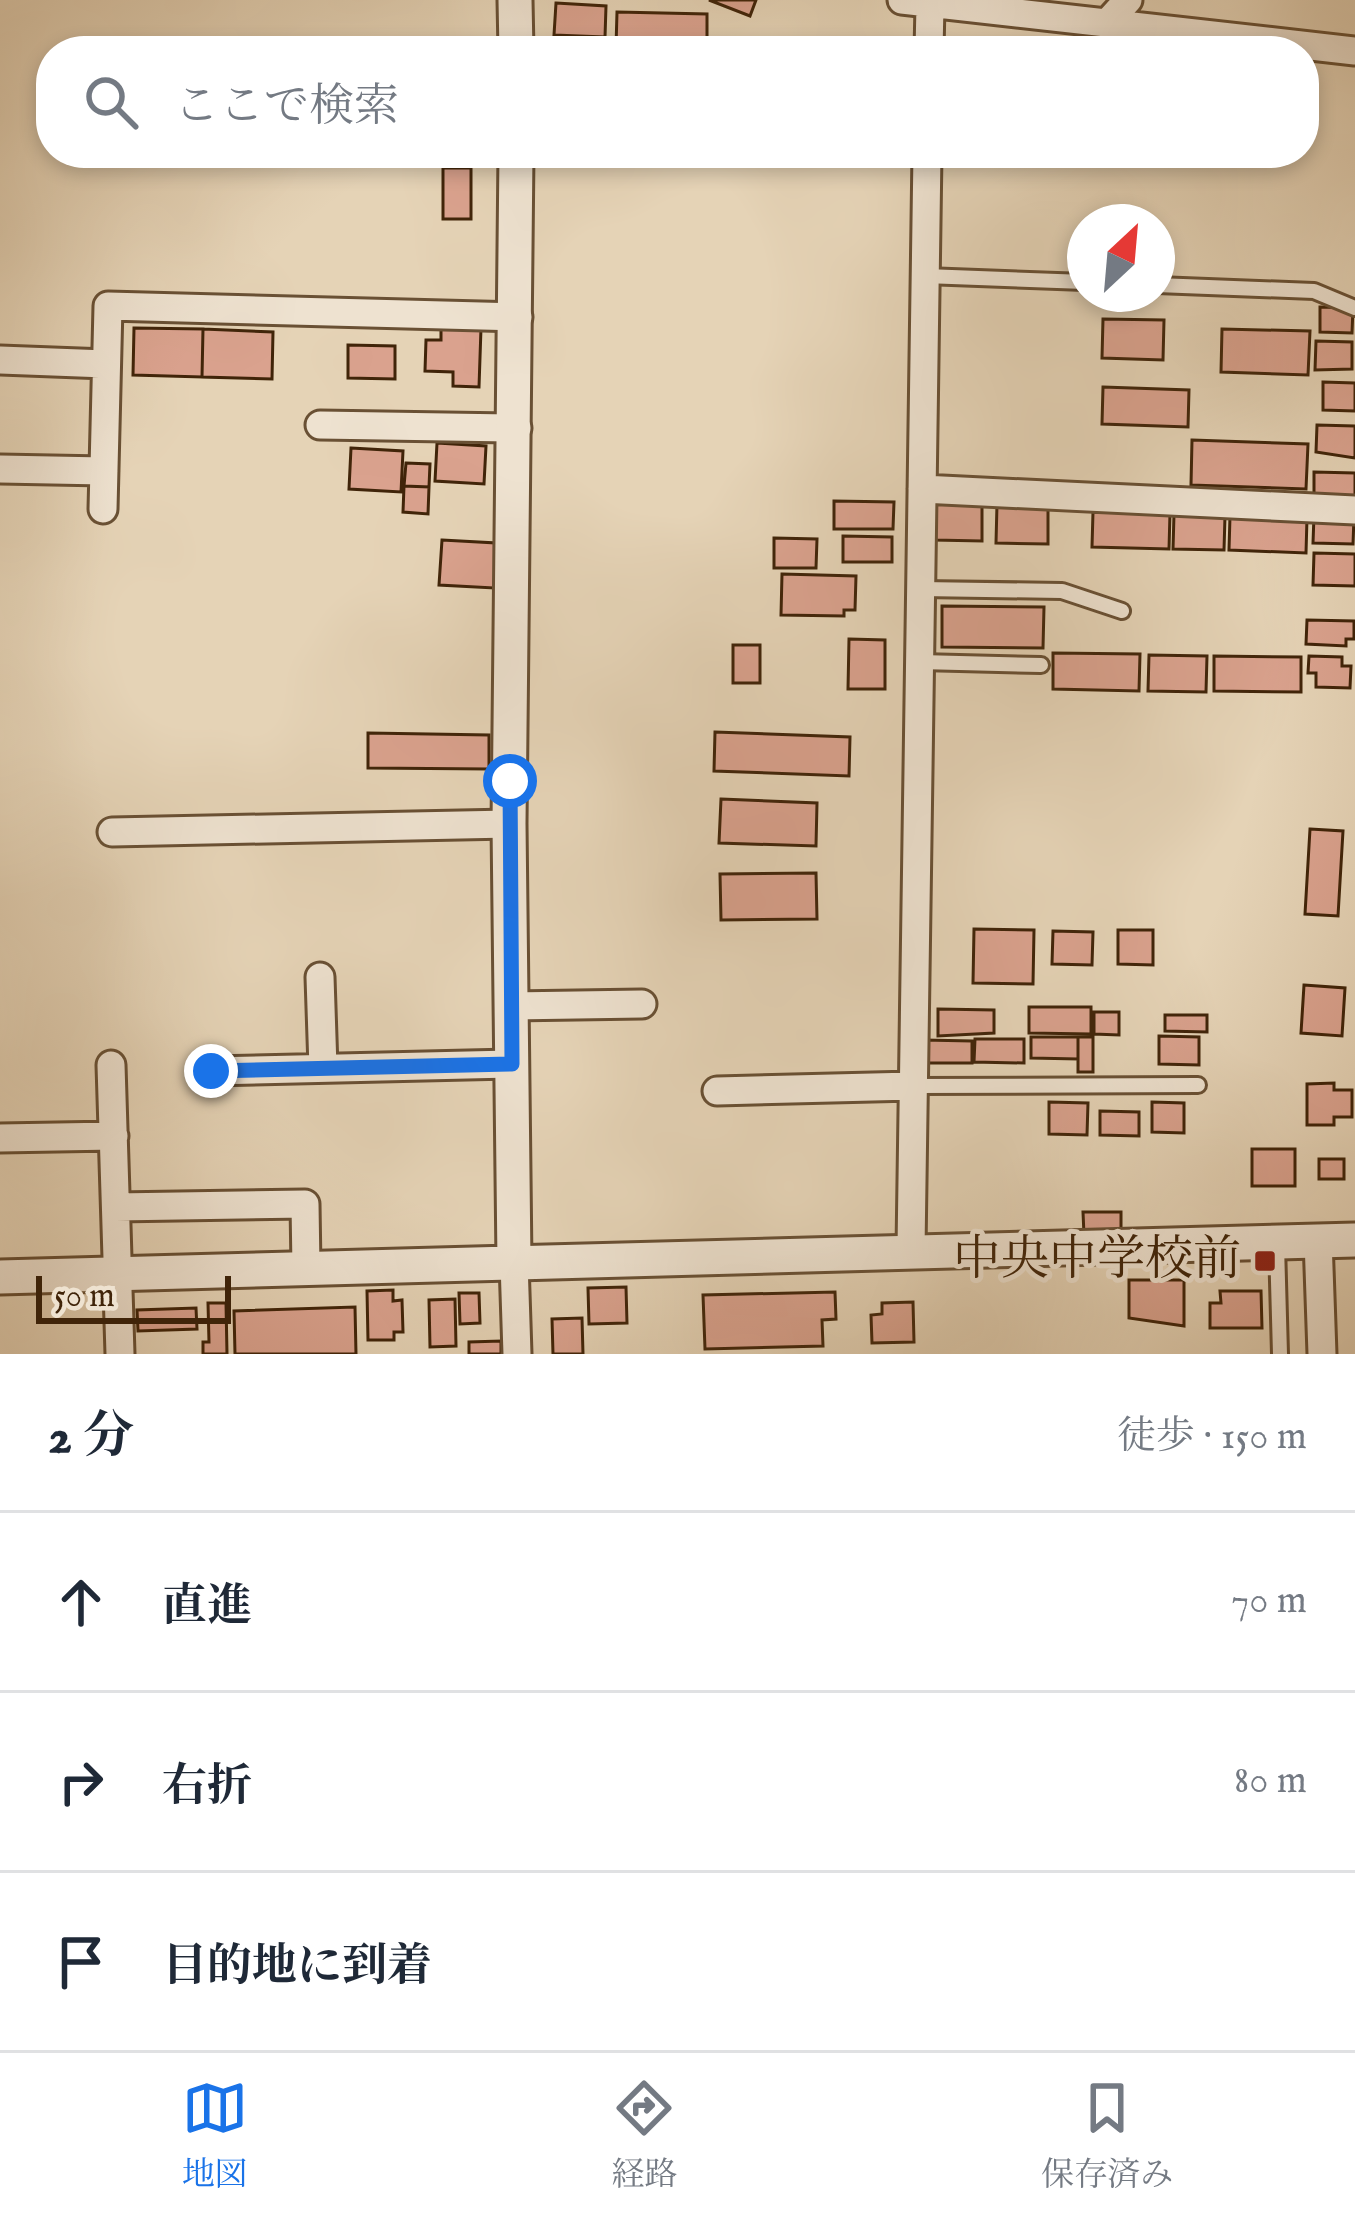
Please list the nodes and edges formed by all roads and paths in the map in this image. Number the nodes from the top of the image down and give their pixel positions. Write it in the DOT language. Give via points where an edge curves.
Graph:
graph roads {
  1 [pos="515,0"];
  2 [pos="1128,0"];
  3 [pos="916,3"];
  4 [pos="1099,11"];
  5 [pos="516,36"];
  6 [pos="925,36"];
  7 [pos="1259,36"];
  8 [pos="1319,45"];
  9 [pos="1355,51"];
  10 [pos="516,168"];
  11 [pos="927,168"];
  12 [pos="925,276"];
  13 [pos="1067,281"];
  14 [pos="1175,286"];
  15 [pos="1355,308"];
  16 [pos="518,316"];
  17 [pos="0,360"];
  18 [pos="106,364"];
  19 [pos="320,425"];
  20 [pos="517,428"];
  21 [pos="0,469"];
  22 [pos="104,471"];
  23 [pos="922,489"];
  24 [pos="103,509"];
  25 [pos="1355,510"];
  26 [pos="921,589"];
  27 [pos="1122,610"];
  28 [pos="920,662"];
  29 [pos="1042,665"];
  30 [pos="509,824"];
  31 [pos="112,832"];
  32 [pos="320,976"];
  33 [pos="642,1004"];
  34 [pos="511,1006"];
  35 [pos="512,1064"];
  36 [pos="111,1065"];
  37 [pos="322,1069"];
  38 [pos="211,1071"];
  39 [pos="1198,1085"];
  40 [pos="913,1086"];
  41 [pos="717,1091"];
  42 [pos="114,1136"];
  43 [pos="0,1138"];
  44 [pos="116,1207"];
  45 [pos="1318,1239"];
  46 [pos="1277,1240"];
  47 [pos="1355,1240"];
  48 [pos="911,1249"];
  49 [pos="514,1262"];
  50 [pos="306,1268"];
  51 [pos="118,1274"];
  52 [pos="0,1277"];
  53 [pos="120,1354"];
  54 [pos="517,1354"];
  55 [pos="1280,1354"];
  56 [pos="1322,1354"];
  1 -- 5 [label="street"];
  2 -- 4 [label="street"];
  3 -- 4 [label="street"];
  3 -- 6 [label="street"];
  4 -- 7 [label="street"];
  8 -- 9 [label="street"];
  10 -- 16 [label="street"];
  11 -- 12 [label="street"];
  12 -- 13 [label="lane"];
  12 -- 23 [label="street"];
  14 -- 15 [label="lane" via="1315,291"];
  16 -- 18 [label="street" via="108,306"];
  16 -- 20 [label="street"];
  17 -- 18 [label="street"];
  18 -- 22 [label="street"];
  19 -- 20 [label="street"];
  20 -- 30 [label="street"];
  21 -- 22 [label="street"];
  22 -- 24 [label="street"];
  23 -- 25 [label="street"];
  23 -- 26 [label="street"];
  26 -- 27 [label="lane" via="1062,591"];
  26 -- 28 [label="street"];
  28 -- 29 [label="lane"];
  28 -- 40 [label="street"];
  30 -- 31 [label="street"];
  30 -- 34 [label="street"];
  32 -- 37 [label="street"];
  33 -- 34 [label="street"];
  34 -- 35 [label="street"];
  35 -- 37 [label="street"];
  35 -- 49 [label="street"];
  36 -- 42 [label="street"];
  37 -- 38 [label="street"];
  39 -- 40 [label="lane"];
  40 -- 41 [label="street"];
  40 -- 48 [label="street"];
  42 -- 43 [label="street"];
  42 -- 44 [label="street"];
  44 -- 50 [label="street" via="305,1204"];
  44 -- 51 [label="street"];
  45 -- 46 [label="street"];
  45 -- 47 [label="street"];
  45 -- 56 [label="street"];
  46 -- 48 [label="street"];
  46 -- 55 [label="lane"];
  48 -- 49 [label="street"];
  49 -- 50 [label="street"];
  49 -- 54 [label="street"];
  50 -- 51 [label="street"];
  51 -- 52 [label="street"];
  51 -- 53 [label="street"];
}
